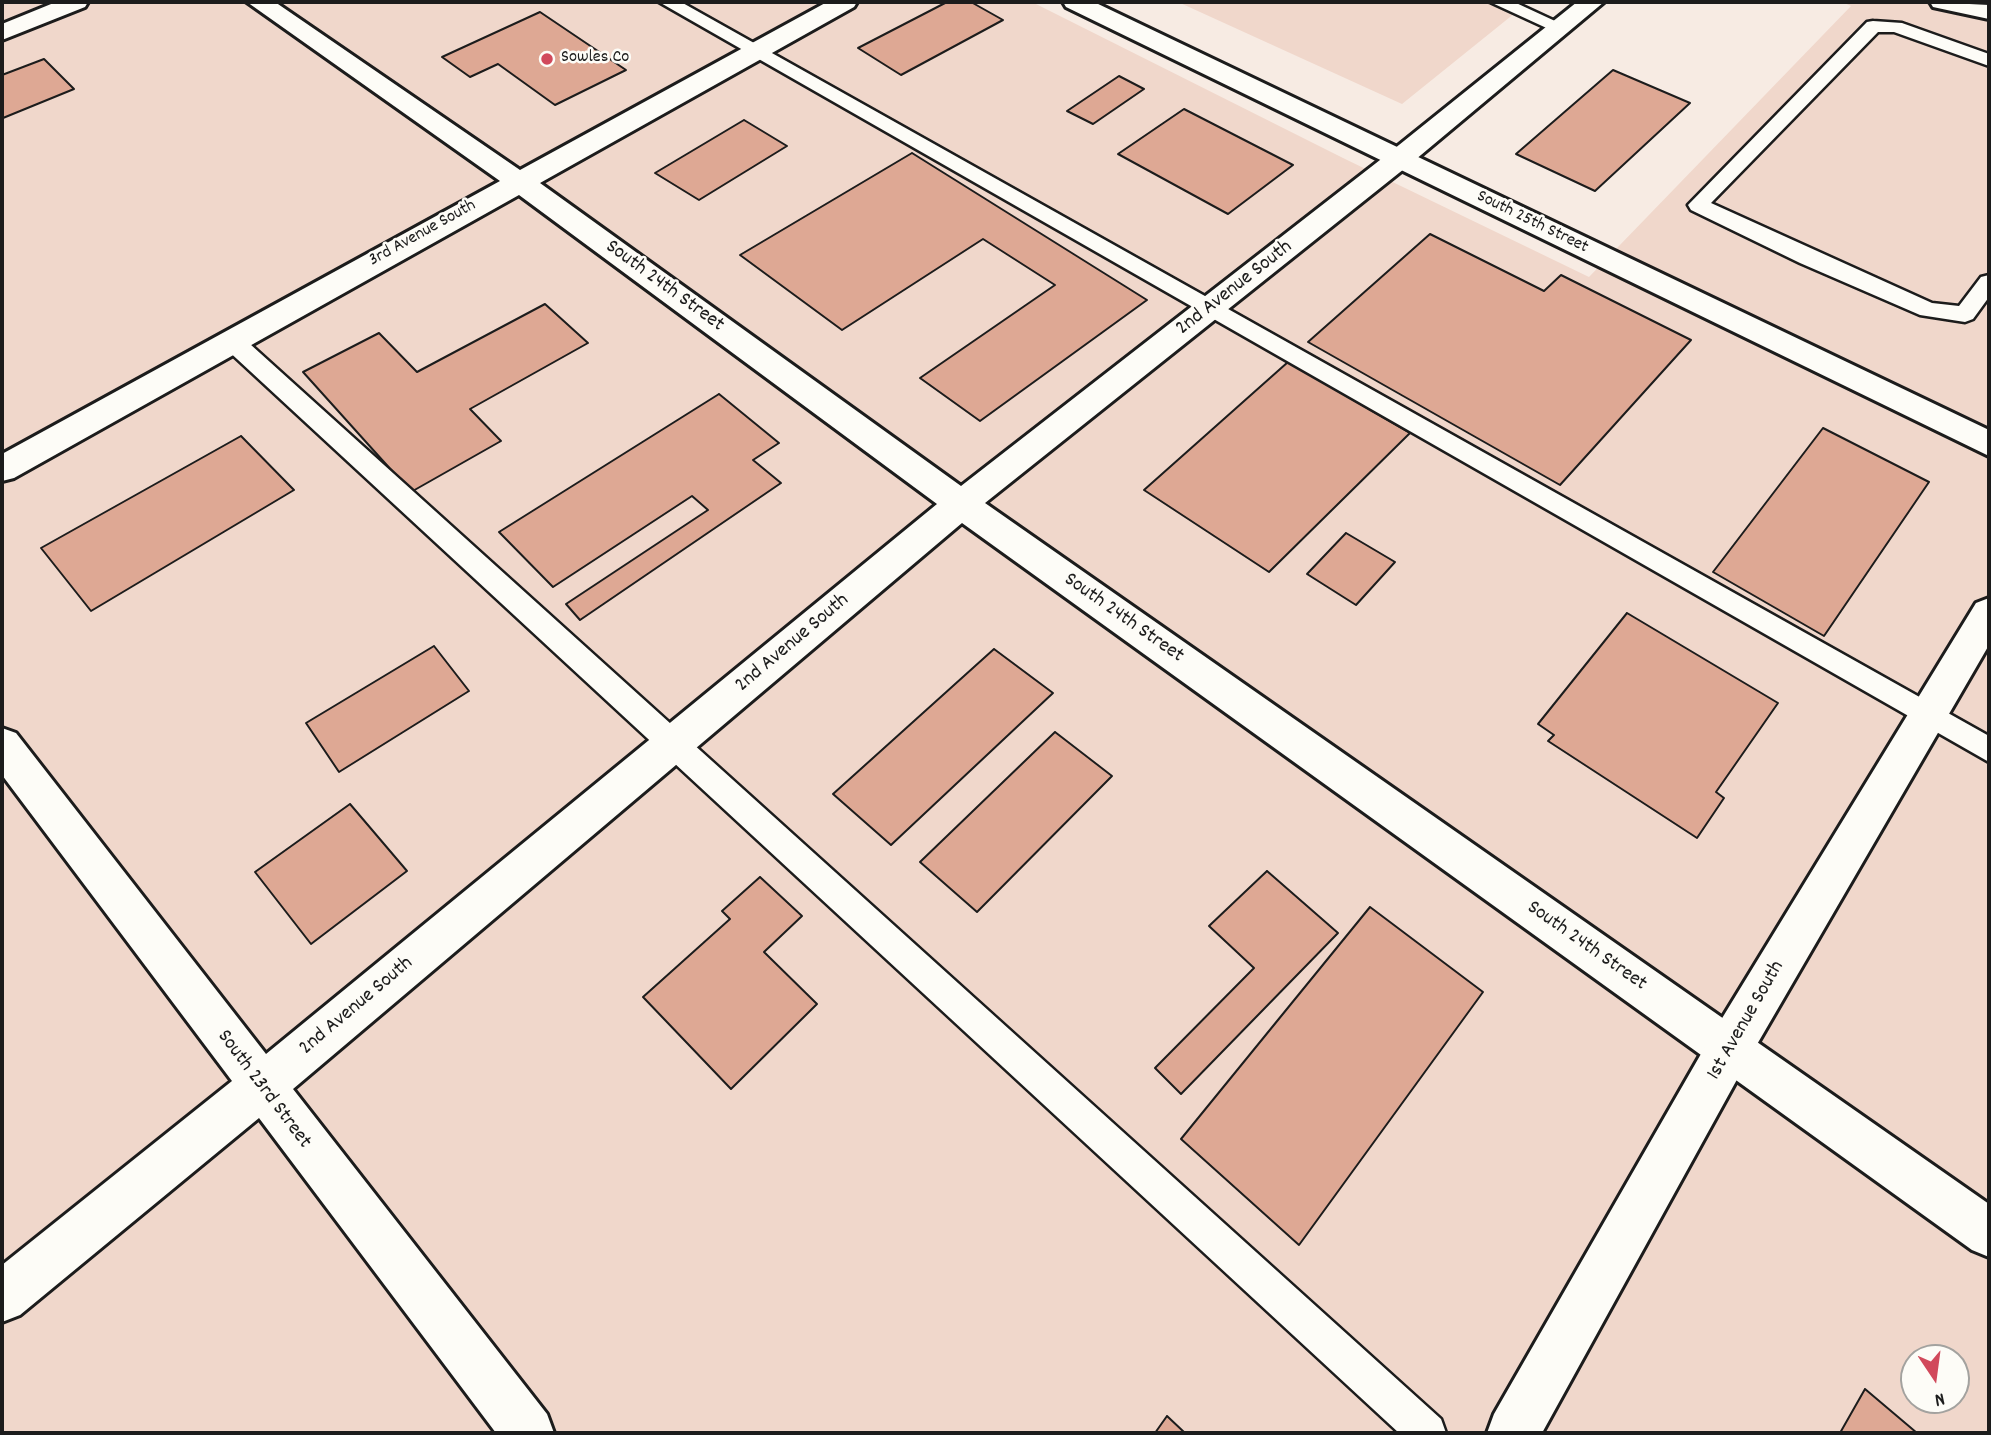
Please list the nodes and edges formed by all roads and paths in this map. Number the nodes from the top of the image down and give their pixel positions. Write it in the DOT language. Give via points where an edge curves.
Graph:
graph roads {
  1 [pos="76,2"];
  2 [pos="259,2"];
  3 [pos="668,2"];
  4 [pos="845,2"];
  5 [pos="1076,2"];
  6 [pos="1499,2"];
  7 [pos="1592,2"];
  8 [pos="1942,2"];
  9 [pos="1989,12"];
  10 [pos="1559,27"];
  11 [pos="2,33"];
  12 [pos="756,51"];
  13 [pos="1989,60"];
  14 [pos="1399,159"];
  15 [pos="518,181"];
  16 [pos="1989,282"];
  17 [pos="1210,309"];
  18 [pos="232,341"];
  19 [pos="1989,444"];
  20 [pos="2,470"];
  21 [pos="961,504"];
  22 [pos="1989,613"];
  23 [pos="1928,716"];
  24 [pos="673,744"];
  25 [pos="2,745"];
  26 [pos="1989,750"];
  27 [pos="1729,1049"];
  28 [pos="261,1087"];
  29 [pos="1989,1233"];
  30 [pos="2,1297"];
  31 [pos="528,1433"];
  32 [pos="1427,1433"];
  33 [pos="1513,1433"];
  1 -- 11 [label="street"];
  2 -- 15 [label="street, South 24th Street"];
  3 -- 12 [label="lane"];
  4 -- 12 [label="street, 3rd Avenue South"];
  5 -- 14 [label="street, South 25th Street"];
  6 -- 10 [label="lane"];
  7 -- 10 [label="street, 2nd Avenue South"];
  8 -- 9 [label="street"];
  10 -- 14 [label="street, 2nd Avenue South"];
  12 -- 15 [label="street, 3rd Avenue South"];
  12 -- 17 [label="lane"];
  13 -- 16 [label="lane" via="1896,27 1873,26 1698,205 1928,310 1965,314"];
  14 -- 17 [label="street, 2nd Avenue South"];
  14 -- 19 [label="street, South 25th Street"];
  15 -- 18 [label="street, 3rd Avenue South"];
  15 -- 21 [label="street, South 24th Street"];
  17 -- 21 [label="street, 2nd Avenue South"];
  17 -- 23 [label="lane"];
  18 -- 20 [label="street, 3rd Avenue South"];
  18 -- 24 [label="lane"];
  21 -- 24 [label="street, 2nd Avenue South"];
  21 -- 27 [label="street, South 24th Street"];
  22 -- 23 [label="street, 1st Avenue South"];
  23 -- 26 [label="lane"];
  23 -- 27 [label="street, 1st Avenue South"];
  24 -- 28 [label="street, 2nd Avenue South"];
  24 -- 32 [label="lane"];
  25 -- 28 [label="street, South 23rd Street"];
  27 -- 29 [label="street, South 24th Street"];
  27 -- 33 [label="street, 1st Avenue South"];
  28 -- 30 [label="street, 2nd Avenue South"];
  28 -- 31 [label="street, South 23rd Street"];
}
